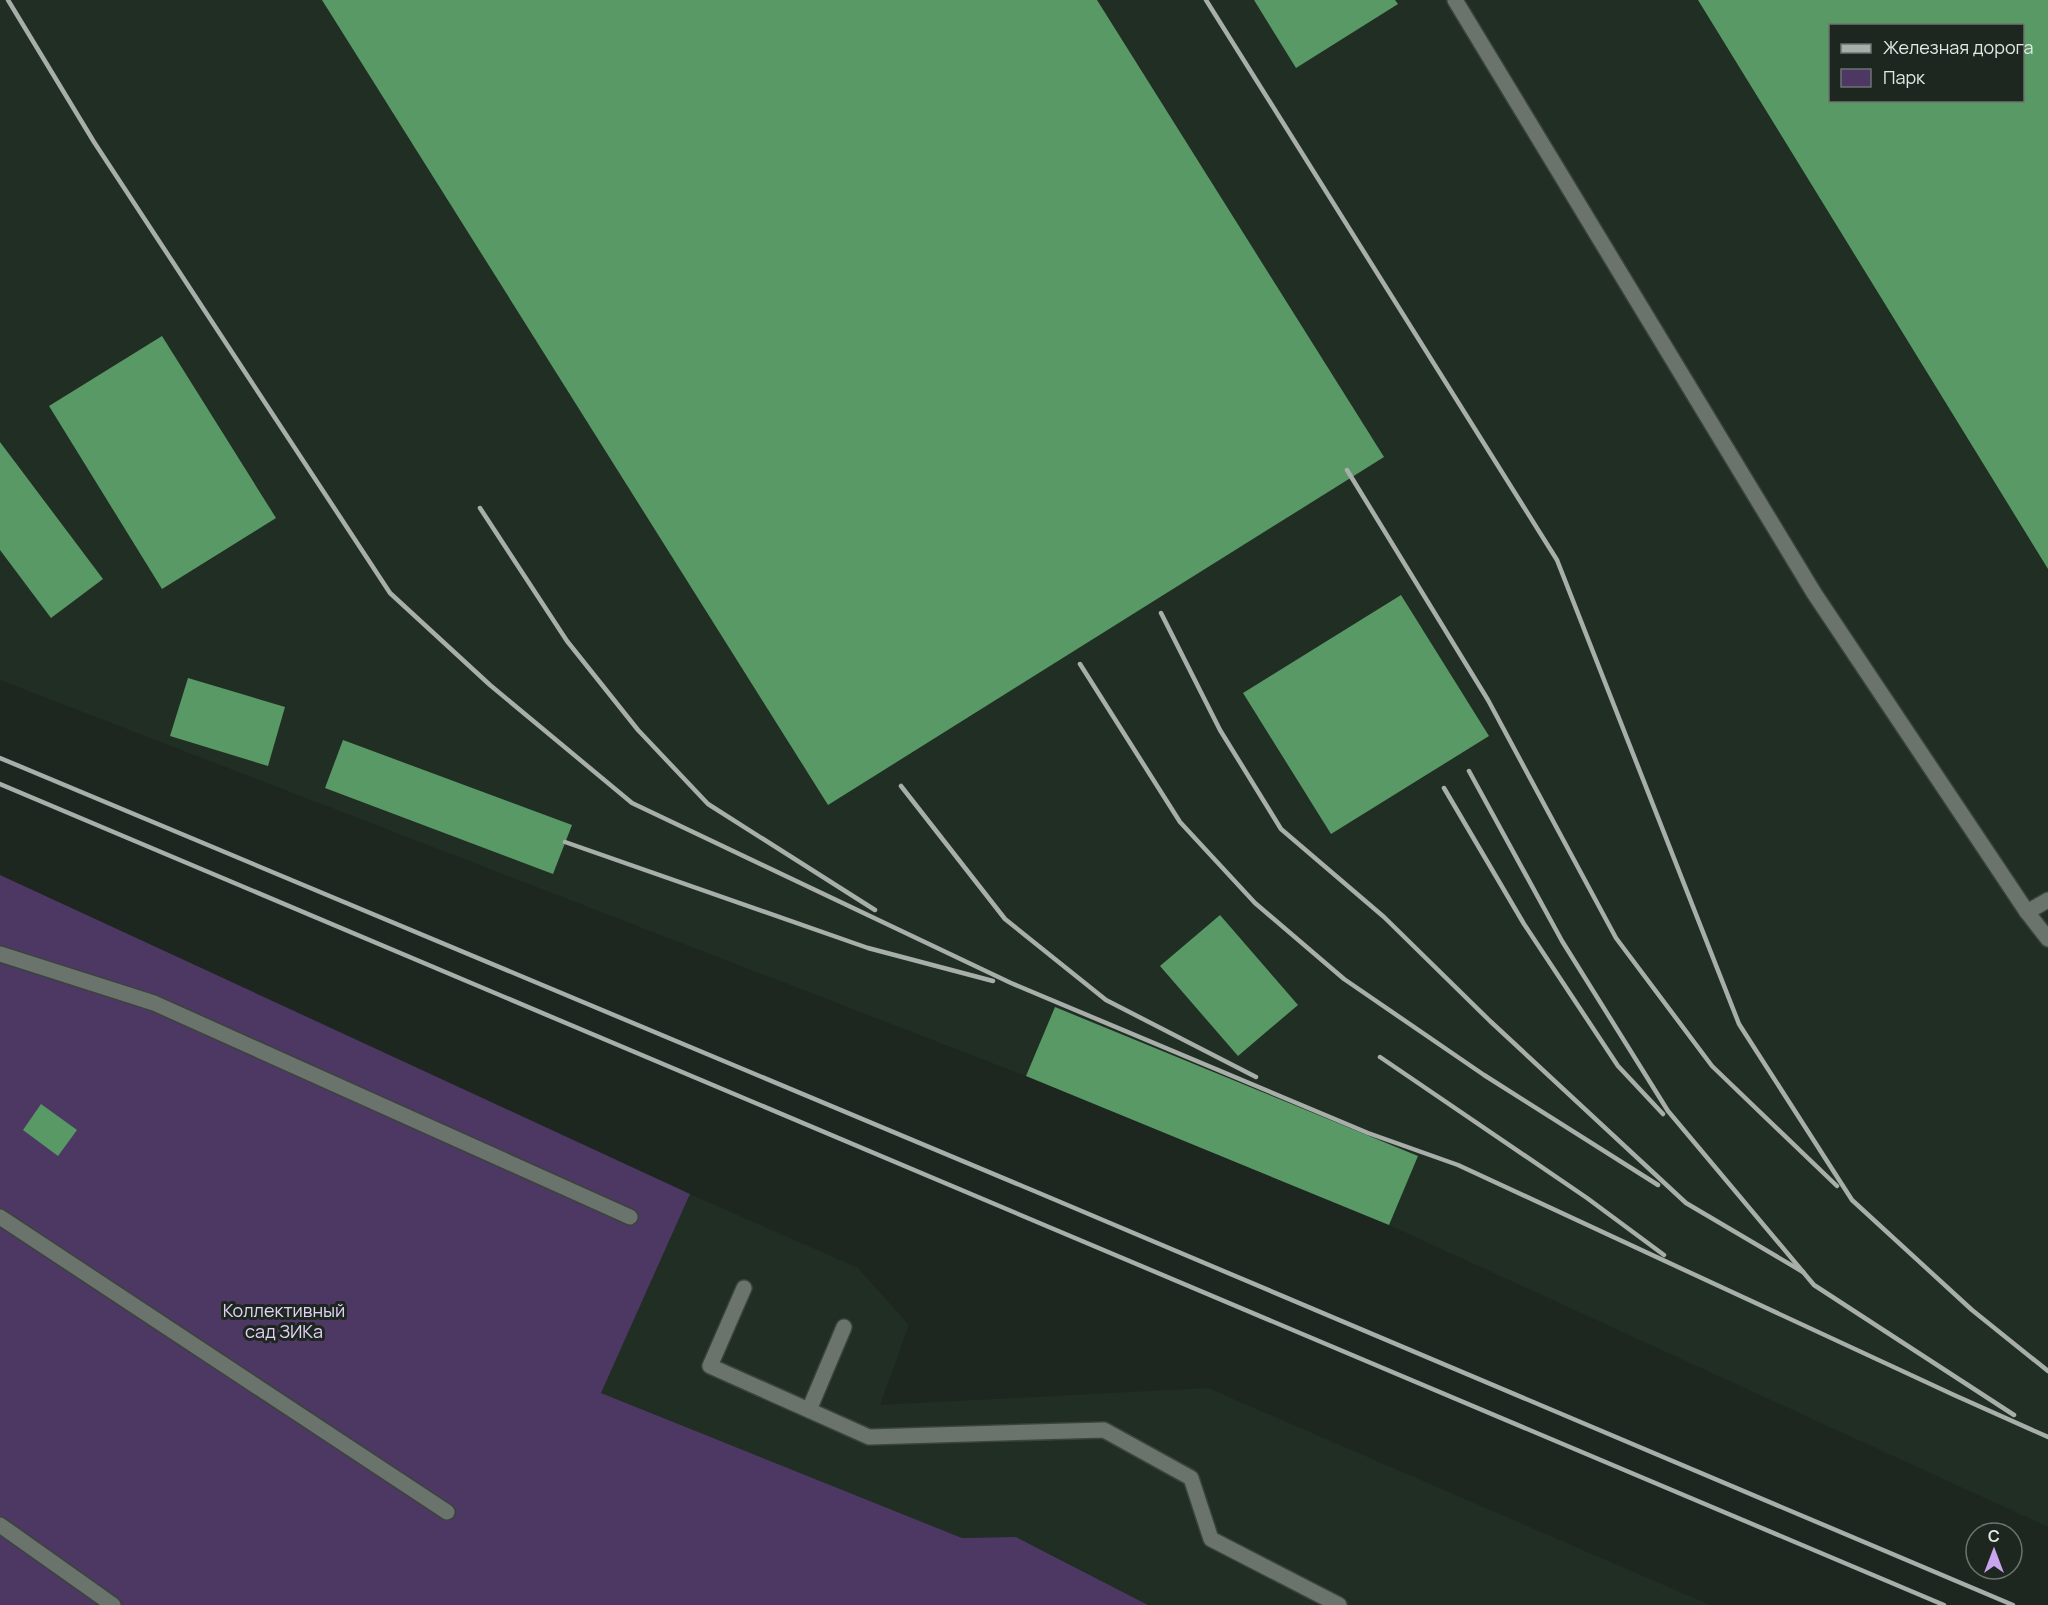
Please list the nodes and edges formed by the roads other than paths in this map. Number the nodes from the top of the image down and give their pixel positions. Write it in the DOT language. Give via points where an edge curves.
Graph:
graph roads {
  1 [pos="1455,0"];
  2 [pos="2048,900"];
  3 [pos="2027,912"];
  4 [pos="2048,939"];
  5 [pos="0,954"];
  6 [pos="0,1217"];
  7 [pos="630,1217"];
  8 [pos="744,1288"];
  9 [pos="844,1327"];
  10 [pos="809,1410"];
  11 [pos="447,1512"];
  12 [pos="0,1525"];
  13 [pos="114,1605"];
  14 [pos="1339,1605"];
  1 -- 3 [label="lane" via="1814,593"];
  2 -- 3 [label="lane"];
  3 -- 4 [label="lane"];
  5 -- 7 [label="lane" via="154,1003"];
  6 -- 11 [label="lane"];
  8 -- 10 [label="lane" via="710,1366"];
  9 -- 10 [label="lane"];
  10 -- 14 [label="lane" via="869,1437 1104,1430 1191,1478 1211,1539"];
  12 -- 13 [label="lane"];
}
